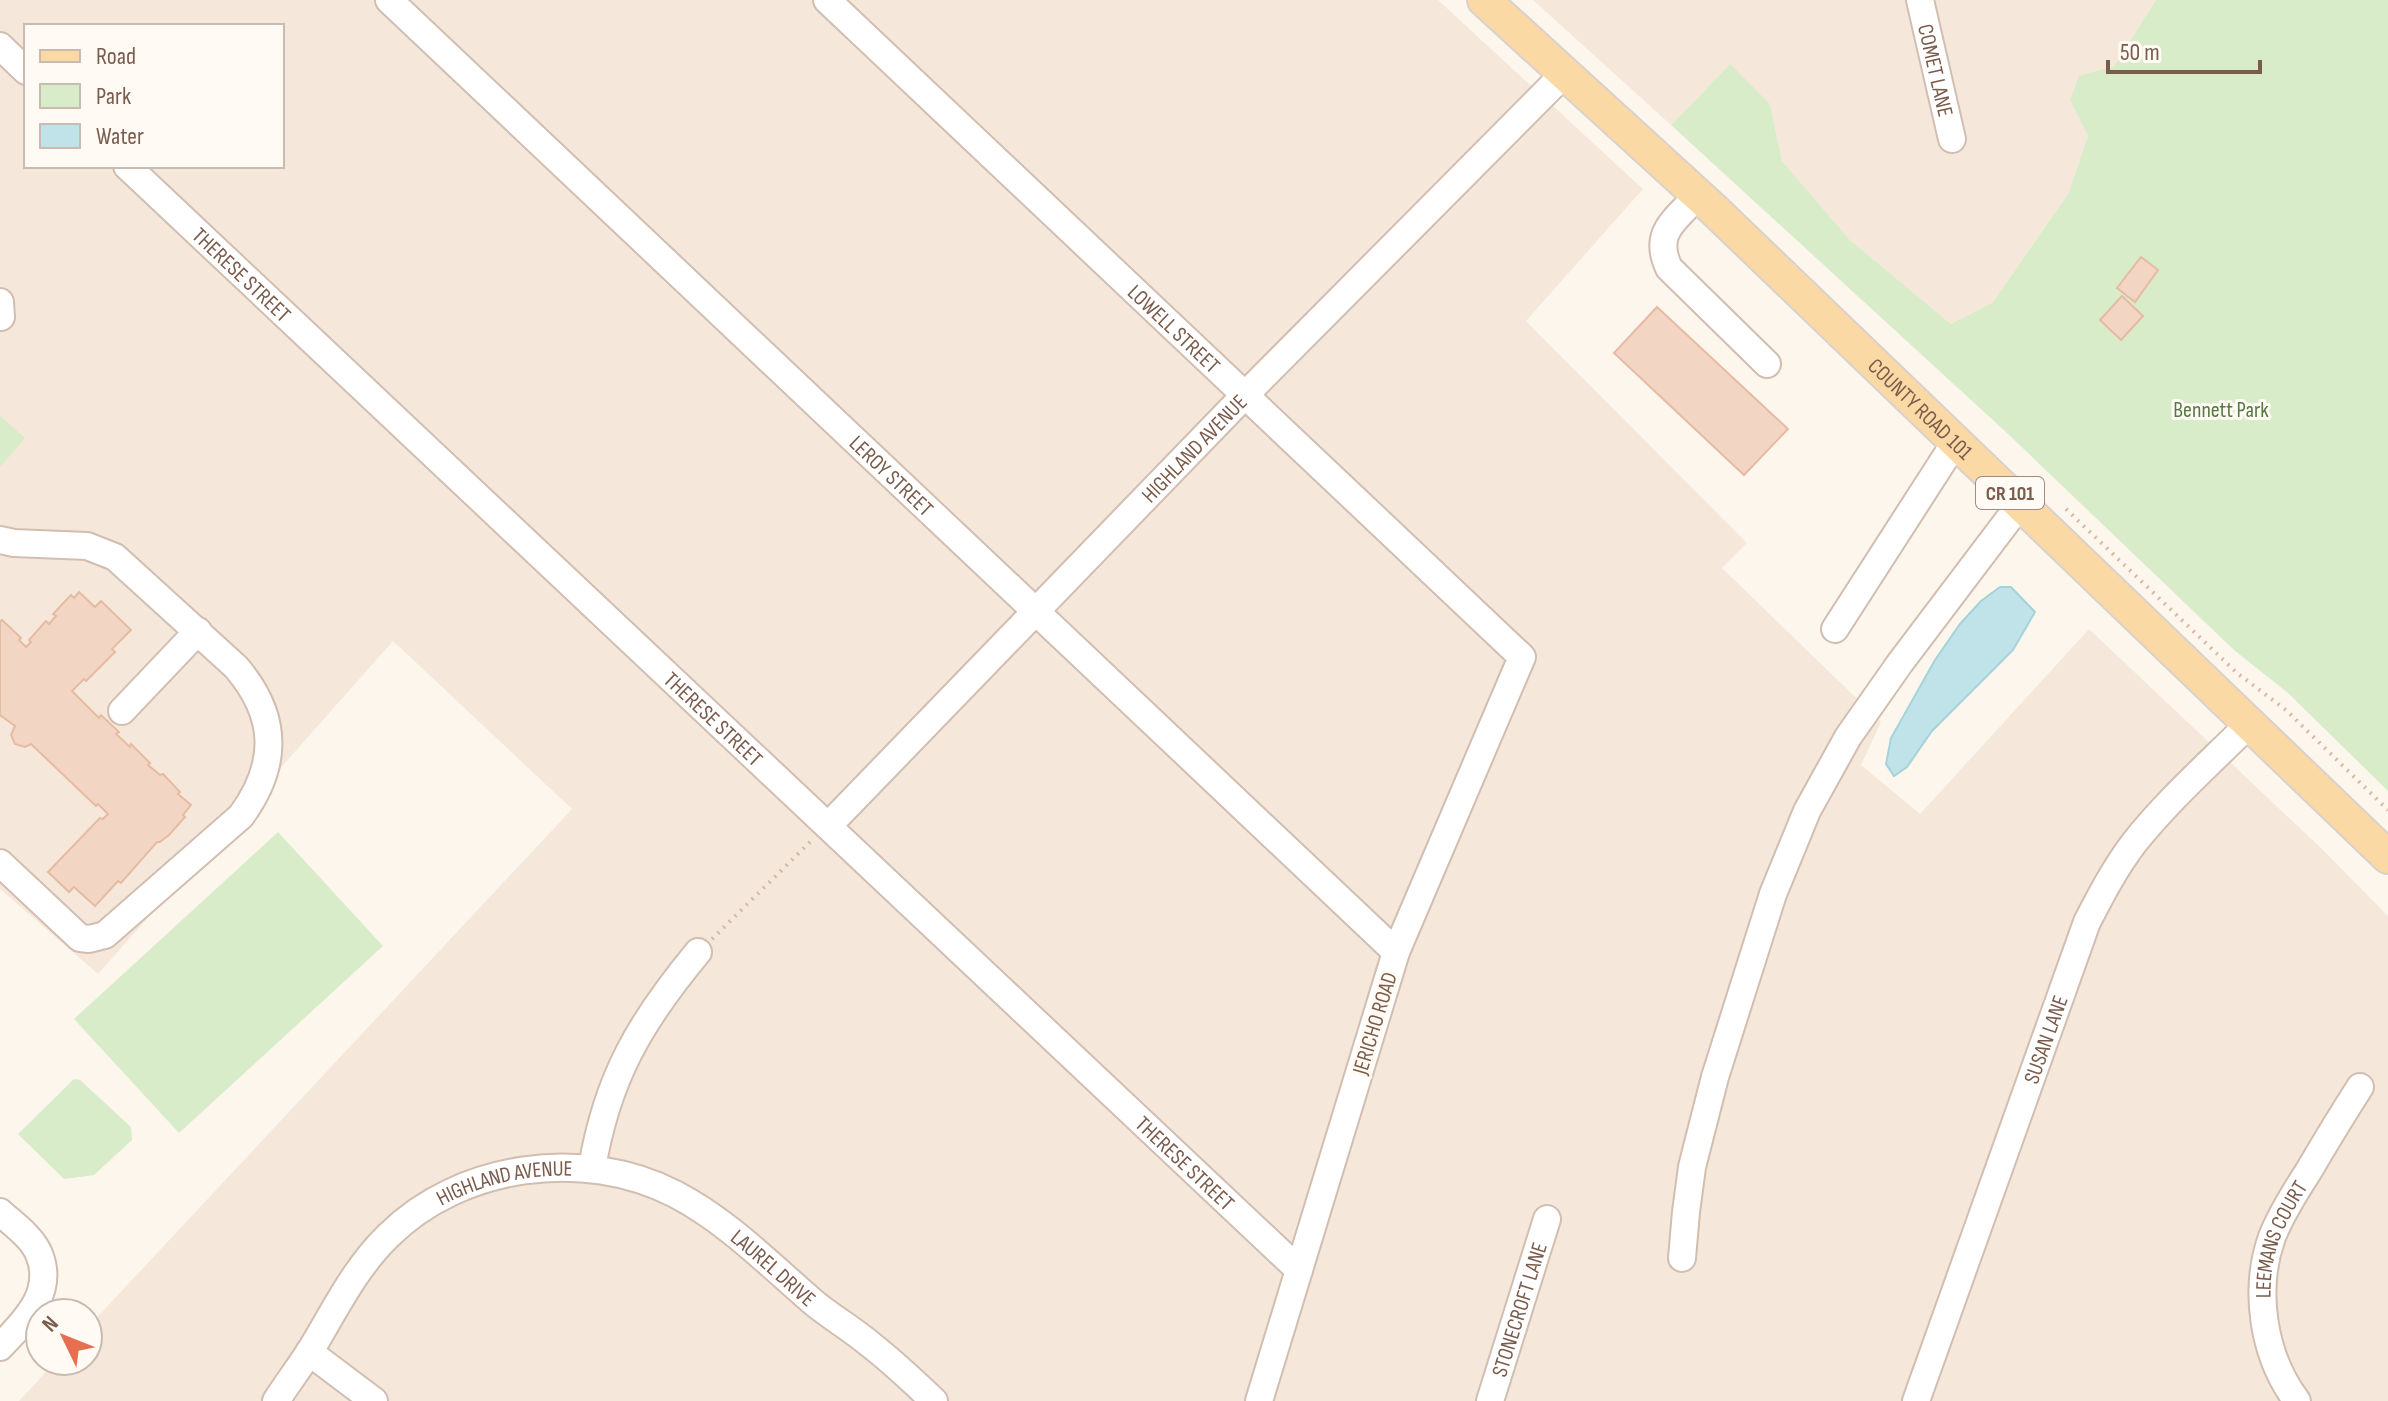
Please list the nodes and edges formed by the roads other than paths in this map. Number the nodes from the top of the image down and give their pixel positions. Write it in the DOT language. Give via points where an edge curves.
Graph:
graph roads {
  1 [pos="389,0"];
  2 [pos="827,0"];
  3 [pos="1484,0"];
  4 [pos="1920,0"];
  5 [pos="0,46"];
  6 [pos="24,69"];
  7 [pos="1565,73"];
  8 [pos="1952,139"];
  9 [pos="129,168"];
  10 [pos="1698,195"];
  11 [pos="1767,364"];
  12 [pos="1245,395"];
  13 [pos="1956,441"];
  14 [pos="2021,503"];
  15 [pos="0,540"];
  16 [pos="1036,611"];
  17 [pos="1835,629"];
  18 [pos="198,631"];
  19 [pos="1522,657"];
  20 [pos="122,711"];
  21 [pos="2250,723"];
  22 [pos="828,826"];
  23 [pos="2388,857"];
  24 [pos="0,863"];
  25 [pos="698,952"];
  26 [pos="1396,952"];
  27 [pos="2360,1087"];
  28 [pos="592,1168"];
  29 [pos="0,1212"];
  30 [pos="1547,1219"];
  31 [pos="1682,1258"];
  32 [pos="1299,1270"];
  33 [pos="0,1347"];
  34 [pos="309,1352"];
  35 [pos="924,1397"];
  36 [pos="276,1401"];
  37 [pos="374,1401"];
  38 [pos="1259,1401"];
  39 [pos="1490,1401"];
  40 [pos="1916,1401"];
  41 [pos="2297,1401"];
  1 -- 16 [label="street, LEROY STREET"];
  2 -- 12 [label="street, LOWELL STREET"];
  3 -- 7 [label="main road, COUNTY ROAD 101 / CR 101"];
  4 -- 8 [label="street, COMET LANE"];
  5 -- 6 [label="street"];
  7 -- 10 [label="main road, COUNTY ROAD 101 / CR 101"];
  7 -- 12 [label="street, HIGHLAND AVENUE"];
  9 -- 22 [label="street, THERESE STREET"];
  10 -- 11 [label="street" via="1664,234 1662,253 1669,268"];
  10 -- 13 [label="main road, COUNTY ROAD 101 / CR 101"];
  12 -- 16 [label="street, HIGHLAND AVENUE"];
  12 -- 19 [label="street, LOWELL STREET"];
  13 -- 14 [label="main road, COUNTY ROAD 101 / CR 101"];
  13 -- 17 [label="street"];
  14 -- 21 [label="main road, COUNTY ROAD 101 / CR 101"];
  14 -- 31 [label="street" via="1848,737 1807,811 1773,894 1715,1077 1692,1167"];
  15 -- 18 [label="street" via="102,550"];
  16 -- 22 [label="street, HIGHLAND AVENUE"];
  16 -- 26 [label="street, LEROY STREET"];
  18 -- 20 [label="street"];
  18 -- 24 [label="street" via="248,681 267,719 267,763 241,816 114,929 89,939 69,929"];
  19 -- 26 [label="street, JERICHO ROAD"];
  21 -- 23 [label="main road, COUNTY ROAD 101 / CR 101"];
  21 -- 40 [label="street, SUSAN LANE" via="2135,843 2087,922"];
  22 -- 32 [label="street, THERESE STREET"];
  25 -- 28 [label="street, HIGHLAND AVENUE" via="627,1054 609,1096"];
  26 -- 32 [label="street, JERICHO ROAD"];
  27 -- 41 [label="street, LEEMANS COURT" via="2284,1213 2263,1277 2263,1316 2272,1354"];
  28 -- 34 [label="street, HIGHLAND AVENUE" via="506,1174 463,1186 422,1208 388,1235 361,1268"];
  28 -- 35 [label="street, LAUREL DRIVE" via="637,1178 707,1215 872,1346"];
  29 -- 33 [label="street" via="39,1253 43,1275 39,1300"];
  30 -- 39 [label="street, STONECROFT LANE"];
  32 -- 38 [label="street, JERICHO ROAD"];
  34 -- 36 [label="street, HIGHLAND AVENUE"];
  34 -- 37 [label="street"];
}
